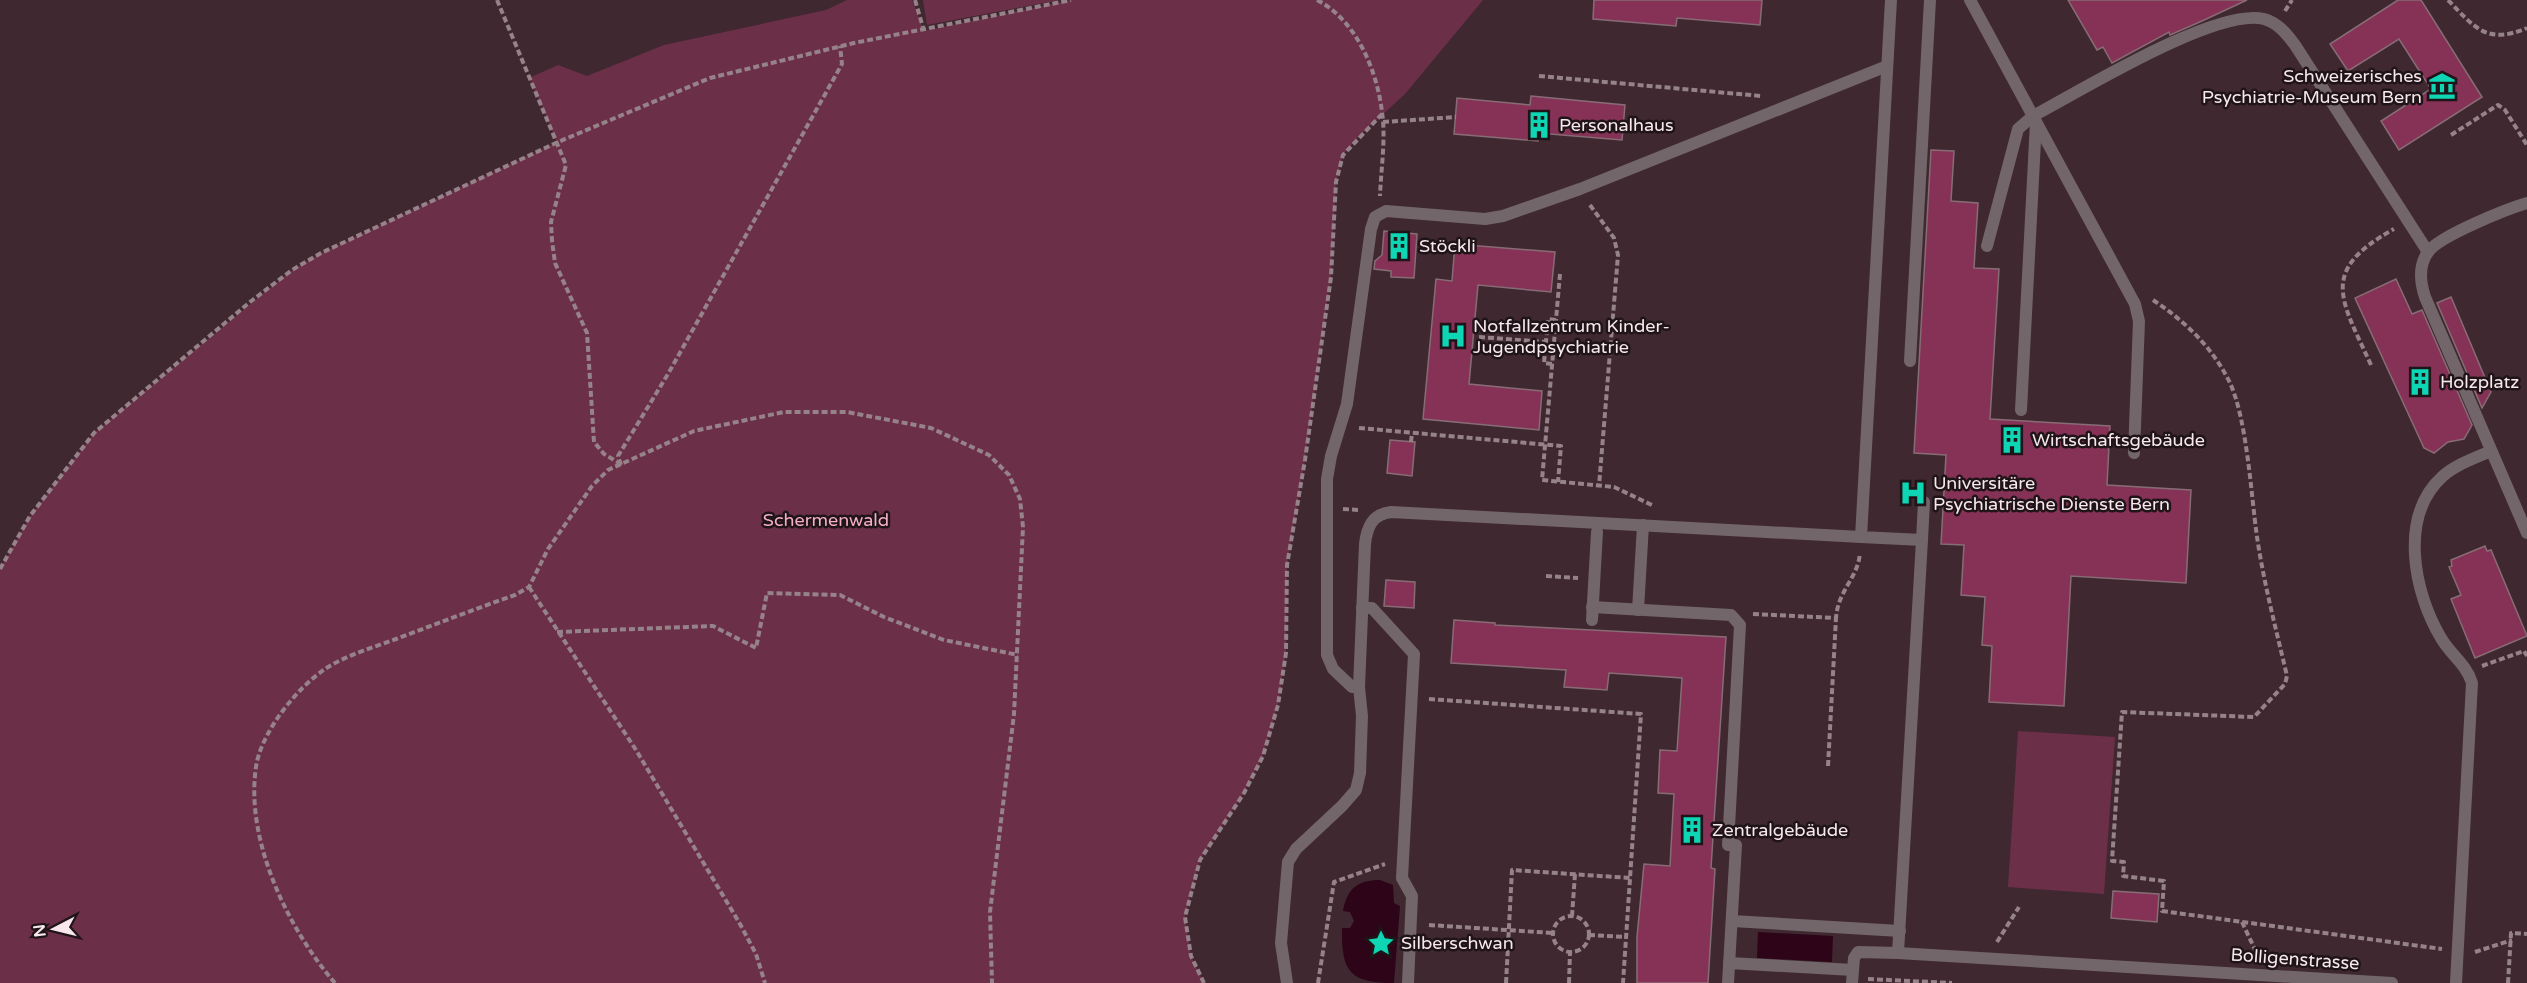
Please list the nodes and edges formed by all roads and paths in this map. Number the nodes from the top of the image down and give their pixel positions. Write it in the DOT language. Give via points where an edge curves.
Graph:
graph roads {
  1 [pos="497,0"];
  2 [pos="915,0"];
  3 [pos="1071,0"];
  4 [pos="1317,0"];
  5 [pos="1892,0"];
  6 [pos="1930,0"];
  7 [pos="1970,0"];
  8 [pos="2448,0"];
  9 [pos="2527,28"];
  10 [pos="924,31"];
  11 [pos="840,46"];
  12 [pos="1887,66"];
  13 [pos="1539,76"];
  14 [pos="1765,96"];
  15 [pos="1383,113"];
  16 [pos="1456,117"];
  17 [pos="2034,119"];
  18 [pos="1383,122"];
  19 [pos="2451,135"];
  20 [pos="558,142"];
  21 [pos="2527,145"];
  22 [pos="1580,189"];
  23 [pos="2527,203"];
  24 [pos="1379,214"];
  25 [pos="2408,221"];
  26 [pos="1987,246"];
  27 [pos="2428,252"];
  28 [pos="1560,274"];
  29 [pos="2148,297"];
  30 [pos="1556,320"];
  31 [pos="1479,337"];
  32 [pos="1546,342"];
  33 [pos="1910,361"];
  34 [pos="1552,364"];
  35 [pos="2372,365"];
  36 [pos="2021,410"];
  37 [pos="1340,426"];
  38 [pos="1412,433"];
  39 [pos="1411,442"];
  40 [pos="1545,445"];
  41 [pos="2491,451"];
  42 [pos="2134,453"];
  43 [pos="621,465"];
  44 [pos="1558,482"];
  45 [pos="1599,486"];
  46 [pos="1924,502"];
  47 [pos="1657,508"];
  48 [pos="1643,525"];
  49 [pos="1597,532"];
  50 [pos="2527,533"];
  51 [pos="1861,537"];
  52 [pos="1922,540"];
  53 [pos="1859,564"];
  54 [pos="0,569"];
  55 [pos="1546,576"];
  56 [pos="1594,579"];
  57 [pos="529,587"];
  58 [pos="1362,608"];
  59 [pos="1638,610"];
  60 [pos="1731,615"];
  61 [pos="1836,618"];
  62 [pos="557,632"];
  63 [pos="1018,655"];
  64 [pos="2527,656"];
  65 [pos="2468,671"];
  66 [pos="1359,687"];
  67 [pos="1411,698"];
  68 [pos="1828,766"];
  69 [pos="1402,860"];
  70 [pos="1575,874"];
  71 [pos="1630,878"];
  72 [pos="2019,907"];
  73 [pos="1572,916"];
  74 [pos="1732,921"];
  75 [pos="2242,922"];
  76 [pos="1410,924"];
  77 [pos="1509,930"];
  78 [pos="1900,931"];
  79 [pos="1553,933"];
  80 [pos="2527,934"];
  81 [pos="1589,935"];
  82 [pos="1626,937"];
  83 [pos="2512,940"];
  84 [pos="1570,952"];
  85 [pos="1898,953"];
  86 [pos="2457,953"];
  87 [pos="1988,959"];
  88 [pos="1729,963"];
  89 [pos="1852,977"];
  90 [pos="2269,979"];
  91 [pos="2299,980"];
  92 [pos="335,983"];
  93 [pos="765,983"];
  94 [pos="992,983"];
  95 [pos="1204,983"];
  96 [pos="1287,983"];
  97 [pos="1318,983"];
  98 [pos="1408,983"];
  99 [pos="1506,983"];
  100 [pos="1569,983"];
  101 [pos="1623,983"];
  102 [pos="1728,983"];
  103 [pos="1952,983"];
  104 [pos="2392,983"];
  105 [pos="2456,983"];
  106 [pos="2508,983"];
  1 -- 20 [label="path"];
  2 -- 10 [label="path"];
  3 -- 10 [label="path"];
  4 -- 15 [label="path" via="1345,21 1356,37 1374,77"];
  5 -- 12 [label="lane"];
  6 -- 33 [label="lane"];
  7 -- 17 [label="lane"];
  8 -- 9 [label="path" via="2474,27 2488,34 2501,36"];
  10 -- 11 [label="path"];
  11 -- 20 [label="path" via="710,78"];
  11 -- 43 [label="path" via="842,64 618,456"];
  12 -- 22 [label="lane"];
  12 -- 51 [label="lane"];
  13 -- 14 [label="path"];
  15 -- 18 [label="path"];
  15 -- 95 [label="path" via="1343,154 1336,182 1331,277 1287,565 1286,653 1278,705 1263,756 1200,860 1185,917 1191,956"];
  16 -- 18 [label="path"];
  17 -- 25 [label="lane" via="2209,27 2263,18 2277,24 2295,45"];
  17 -- 26 [label="lane" via="2018,129"];
  17 -- 36 [label="lane"];
  17 -- 42 [label="lane" via="2135,304 2139,321"];
  18 -- 24 [label="path"];
  19 -- 21 [label="path" via="2498,105"];
  20 -- 43 [label="path" via="566,165 551,222 555,263 587,333 594,442"];
  20 -- 54 [label="path" via="321,253 250,302 94,433 30,516"];
  22 -- 24 [label="lane" via="1493,219"];
  22 -- 45 [label="path" via="1614,238 1618,255"];
  23 -- 27 [label="lane" via="2476,224"];
  24 -- 37 [label="lane" via="1371,229 1347,404"];
  25 -- 27 [label="lane"];
  25 -- 35 [label="path" via="2360,251 2344,276 2344,306"];
  27 -- 41 [label="lane" via="2421,272 2423,290"];
  28 -- 30 [label="path"];
  29 -- 75 [label="path" via="2197,334 2231,385 2245,449 2264,584 2287,676 2285,684 2254,717 2122,712 2112,861 2124,862 2122,876 2164,881 2162,911"];
  30 -- 32 [label="path" via="1548,319"];
  30 -- 34 [label="path"];
  31 -- 32 [label="path"];
  32 -- 34 [label="path" via="1544,363"];
  34 -- 40 [label="path"];
  37 -- 38 [label="path"];
  37 -- 66 [label="lane" via="1327,479 1327,655 1333,669 1352,687"];
  38 -- 39 [label="path"];
  38 -- 40 [label="path"];
  40 -- 44 [label="path" via="1542,480"];
  40 -- 44 [label="path" via="1562,446"];
  41 -- 50 [label="lane"];
  41 -- 65 [label="lane" via="2456,467 2433,486 2422,504 2415,543 2418,578 2432,619 2446,646"];
  43 -- 57 [label="path" via="608,470 592,486 548,549"];
  43 -- 63 [label="path" via="694,431 812,410 847,412 931,428 989,455 1009,475 1020,499 1023,527"];
  44 -- 45 [label="path"];
  45 -- 47 [label="path" via="1614,487"];
  46 -- 52 [label="lane"];
  48 -- 51 [label="lane"];
  48 -- 58 [label="lane" via="1383,513 1374,518 1366,535"];
  48 -- 59 [label="lane"];
  49 -- 56 [label="lane"];
  51 -- 52 [label="lane"];
  52 -- 78 [label="lane"];
  53 -- 61 [label="path" via="1837,601"];
  55 -- 56 [label="path"];
  56 -- 59 [label="lane" via="1592,614"];
  57 -- 62 [label="path"];
  57 -- 92 [label="path" via="327,668 305,684 279,717 265,743 256,765 255,797 273,880 292,923"];
  58 -- 66 [label="lane"];
  58 -- 67 [label="lane" via="1372,608 1414,654"];
  59 -- 60 [label="lane"];
  60 -- 61 [label="path"];
  60 -- 74 [label="lane" via="1740,625 1728,845 1736,845"];
  61 -- 68 [label="path"];
  62 -- 63 [label="path" via="713,626 756,648 767,592 840,595 944,640"];
  62 -- 93 [label="path" via="636,750 740,924 756,954"];
  63 -- 94 [label="path" via="990,912"];
  64 -- 65 [label="path" via="2524,651"];
  65 -- 86 [label="lane" via="2472,691"];
  66 -- 96 [label="lane" via="1362,716 1356,790 1296,849 1288,862 1281,943"];
  67 -- 69 [label="lane"];
  67 -- 71 [label="path" via="1641,714"];
  69 -- 76 [label="lane" via="1402,878 1412,896"];
  69 -- 97 [label="path" via="1334,882"];
  70 -- 71 [label="path"];
  70 -- 73 [label="path"];
  70 -- 77 [label="path" via="1512,870"];
  71 -- 82 [label="path"];
  72 -- 87 [label="path"];
  73 -- 79 [label="path" via="1559,921"];
  73 -- 81 [label="path" via="1585,923"];
  74 -- 78 [label="lane"];
  74 -- 88 [label="lane"];
  75 -- 86 [label="path"];
  75 -- 90 [label="path"];
  76 -- 77 [label="path"];
  76 -- 98 [label="lane"];
  77 -- 79 [label="path"];
  77 -- 99 [label="path"];
  78 -- 85 [label="lane"];
  79 -- 84 [label="path" via="1557,945"];
  80 -- 83 [label="path" via="2511,933"];
  81 -- 82 [label="path"];
  81 -- 84 [label="path" via="1583,948"];
  82 -- 101 [label="path"];
  83 -- 86 [label="path" via="2470,954"];
  83 -- 106 [label="path"];
  84 -- 100 [label="path"];
  85 -- 87 [label="lane, Bolligenstrasse"];
  85 -- 89 [label="lane, Bolligenstrasse" via="1858,952"];
  86 -- 105 [label="lane"];
  87 -- 90 [label="lane, Bolligenstrasse"];
  88 -- 89 [label="lane"];
  88 -- 102 [label="lane"];
  89 -- 103 [label="path"];
  90 -- 91 [label="lane, Bolligenstrasse"];
  91 -- 104 [label="lane, Bolligenstrasse"];
}
